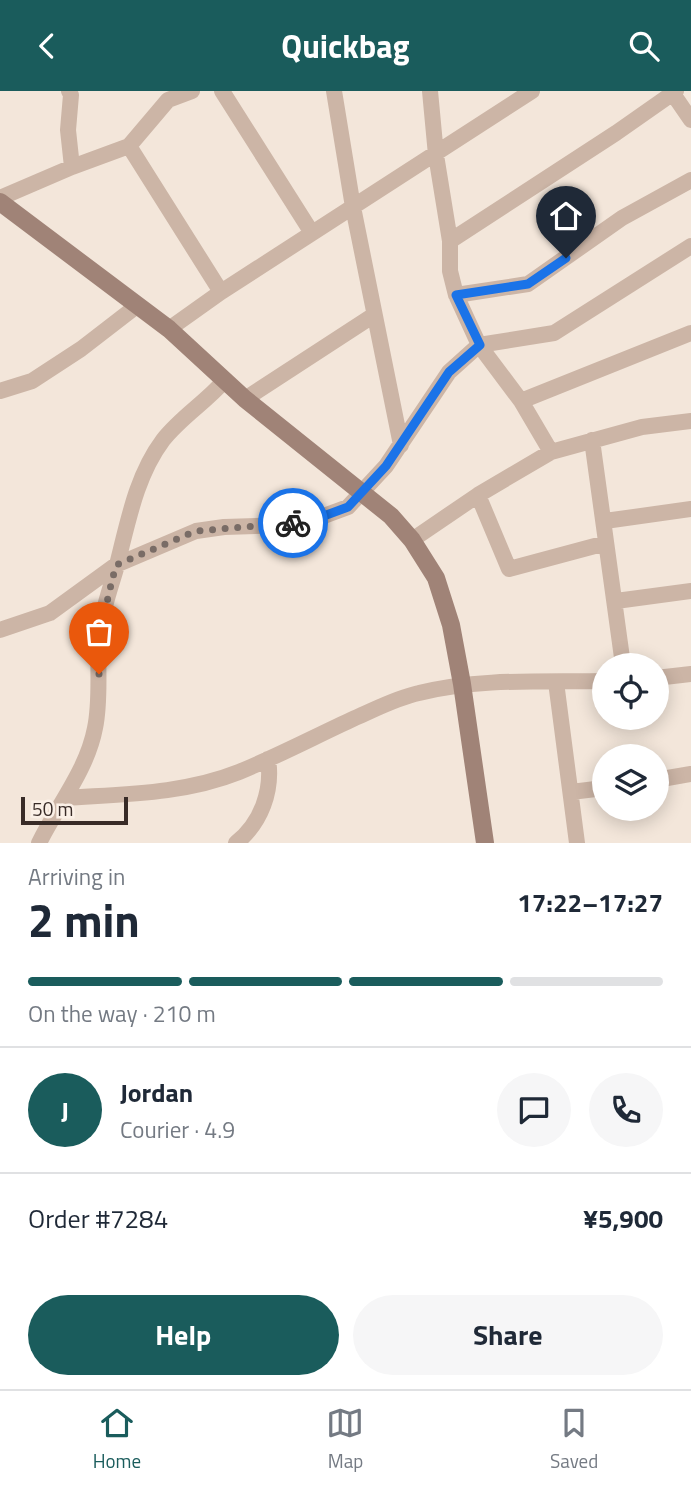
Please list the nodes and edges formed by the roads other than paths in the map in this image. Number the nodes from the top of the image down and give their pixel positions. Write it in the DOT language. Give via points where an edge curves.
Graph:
graph roads {
  1 [pos="69,91"];
  2 [pos="192,91"];
  3 [pos="222,91"];
  4 [pos="334,91"];
  5 [pos="430,91"];
  6 [pos="532,91"];
  7 [pos="673,92"];
  8 [pos="691,120"];
  9 [pos="129,146"];
  10 [pos="436,155"];
  11 [pos="72,167"];
  12 [pos="691,180"];
  13 [pos="0,200"];
  14 [pos="353,207"];
  15 [pos="312,233"];
  16 [pos="450,241"];
  17 [pos="691,246"];
  18 [pos="221,292"];
  19 [pos="456,295"];
  20 [pos="138,305"];
  21 [pos="374,315"];
  22 [pos="169,329"];
  23 [pos="691,333"];
  24 [pos="480,345"];
  25 [pos="224,381"];
  26 [pos="0,391"];
  27 [pos="245,399"];
  28 [pos="522,401"];
  29 [pos="691,421"];
  30 [pos="593,440"];
  31 [pos="401,445"];
  32 [pos="551,452"];
  33 [pos="363,492"];
  34 [pos="478,495"];
  35 [pos="691,509"];
  36 [pos="605,521"];
  37 [pos="412,540"];
  38 [pos="606,543"];
  39 [pos="116,565"];
  40 [pos="691,591"];
  41 [pos="616,601"];
  42 [pos="0,630"];
  43 [pos="622,653"];
  44 [pos="691,674"];
  45 [pos="669,677"];
  46 [pos="592,681"];
  47 [pos="556,682"];
  48 [pos="462,684"];
  49 [pos="268,759"];
  50 [pos="691,774"];
  51 [pos="669,778"];
  52 [pos="592,789"];
  53 [pos="571,793"];
  54 [pos="66,798"];
  55 [pos="39,843"];
  56 [pos="236,843"];
  57 [pos="485,843"];
  58 [pos="577,843"];
  1 -- 11 [label="street"];
  2 -- 9 [label="street" via="168,100"];
  3 -- 15 [label="street"];
  4 -- 14 [label="street"];
  5 -- 10 [label="street"];
  6 -- 10 [label="street"];
  7 -- 8 [label="street"];
  7 -- 16 [label="street"];
  9 -- 11 [label="street"];
  9 -- 18 [label="street"];
  10 -- 14 [label="street"];
  10 -- 16 [label="street"];
  11 -- 13 [label="street"];
  12 -- 19 [label="street" via="622,218 528,284"];
  13 -- 20 [label="street"];
  14 -- 15 [label="street"];
  14 -- 21 [label="street"];
  15 -- 18 [label="street"];
  16 -- 19 [label="street"];
  17 -- 24 [label="street" via="554,333"];
  18 -- 22 [label="street"];
  19 -- 24 [label="street"];
  20 -- 22 [label="street"];
  20 -- 26 [label="street" via="32,381"];
  21 -- 27 [label="street"];
  21 -- 31 [label="street"];
  22 -- 25 [label="street"];
  23 -- 28 [label="street"];
  24 -- 28 [label="street"];
  24 -- 31 [label="street" via="449,372"];
  25 -- 27 [label="street"];
  25 -- 39 [label="street" via="163,441 139,484"];
  27 -- 33 [label="street"];
  28 -- 32 [label="street"];
  29 -- 30 [label="street"];
  30 -- 32 [label="street"];
  30 -- 36 [label="street"];
  31 -- 33 [label="street"];
  32 -- 34 [label="street"];
  33 -- 37 [label="street"];
  33 -- 39 [label="street" via="348,507 321,517 286,525 196,531"];
  34 -- 37 [label="street"];
  34 -- 38 [label="street" via="509,569"];
  35 -- 36 [label="street"];
  36 -- 38 [label="street"];
  37 -- 48 [label="street" via="436,578"];
  38 -- 41 [label="street"];
  39 -- 42 [label="street" via="50,613"];
  39 -- 54 [label="street" via="99,641 94,731"];
  40 -- 41 [label="street"];
  41 -- 43 [label="street"];
  44 -- 45 [label="street"];
  46 -- 47 [label="street"];
  47 -- 48 [label="street"];
  47 -- 53 [label="street"];
  48 -- 49 [label="street" via="389,702"];
  48 -- 57 [label="street"];
  49 -- 54 [label="street" via="211,782 182,788"];
  49 -- 56 [label="street" via="264,804 250,832"];
  50 -- 51 [label="street"];
  52 -- 53 [label="street"];
  53 -- 58 [label="street"];
  54 -- 55 [label="street"];
}
